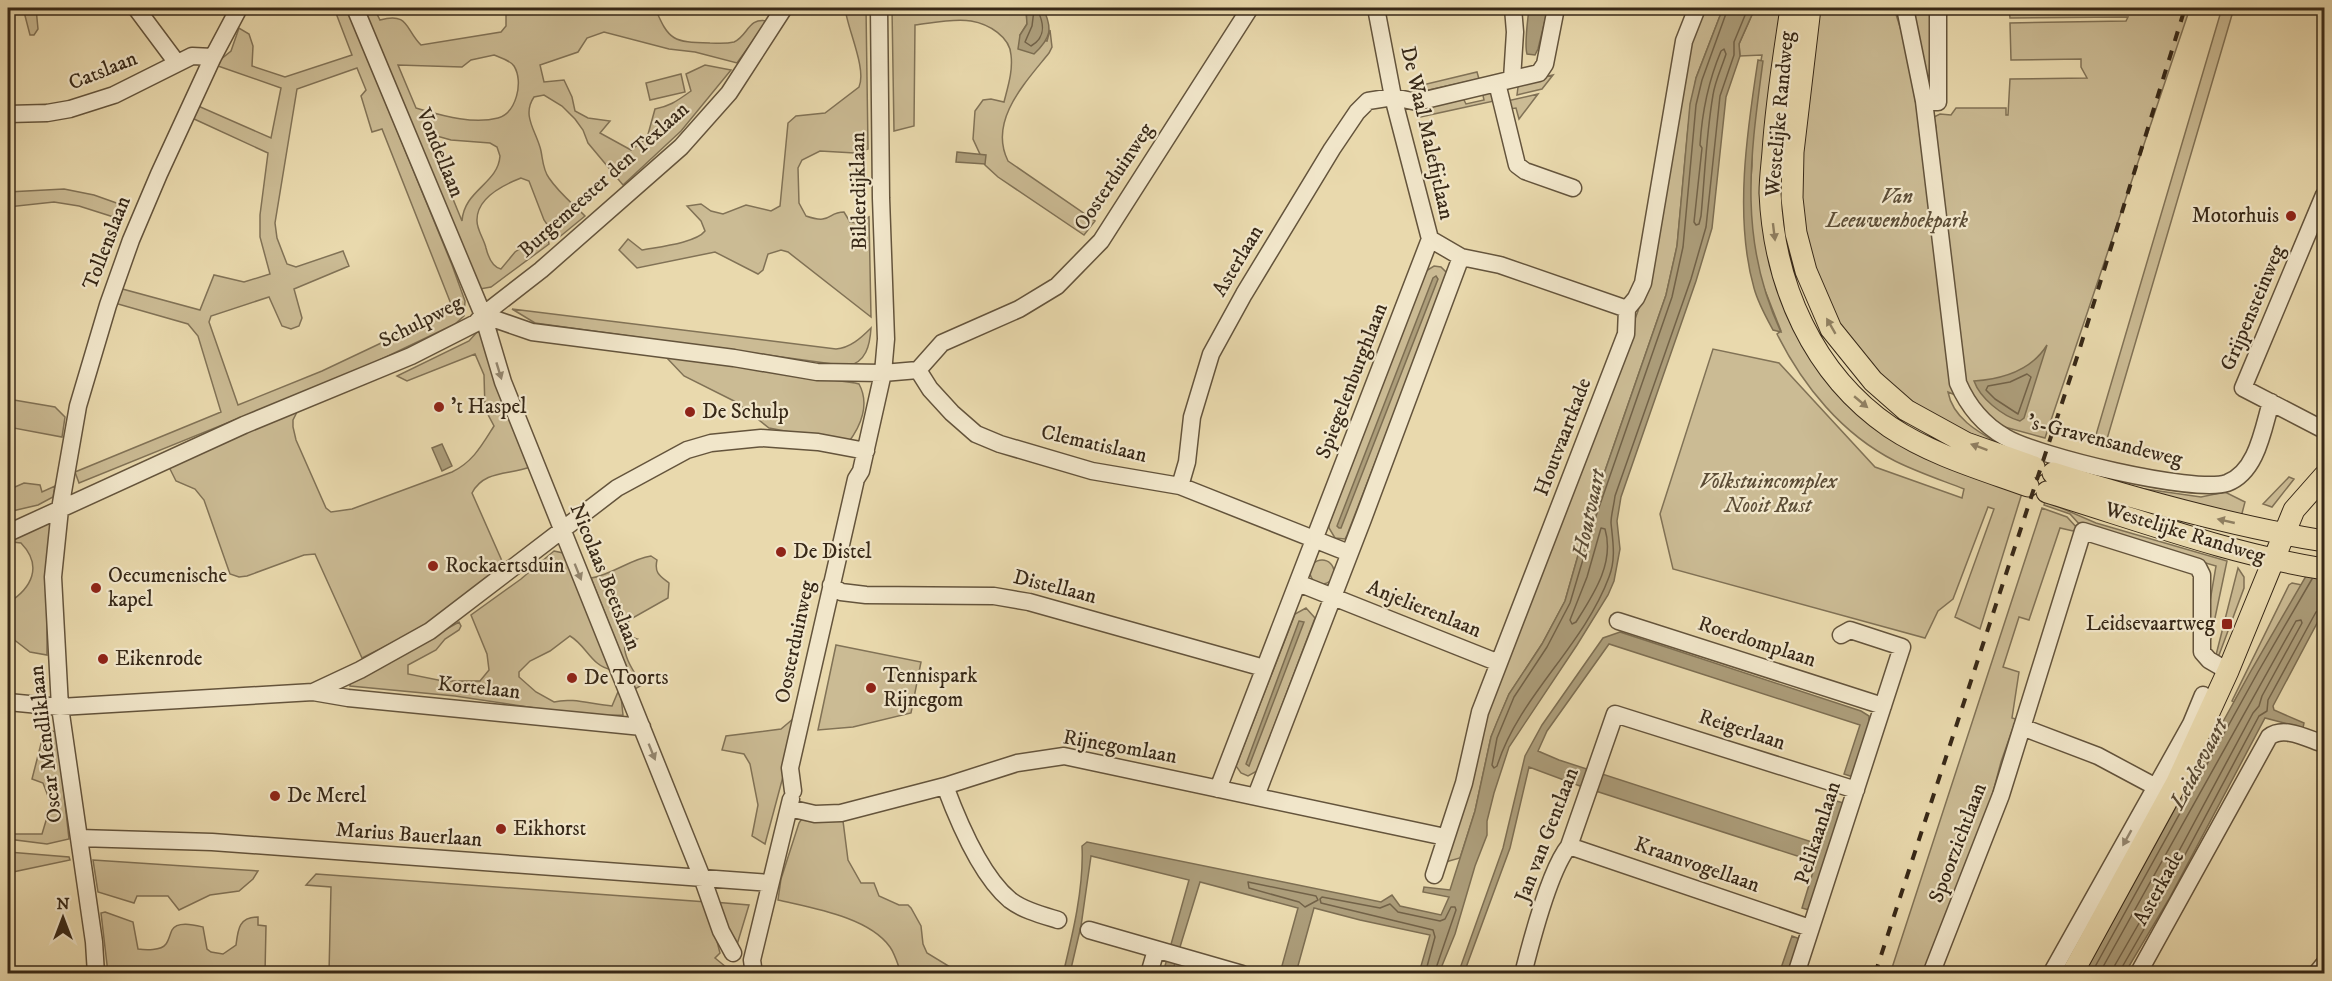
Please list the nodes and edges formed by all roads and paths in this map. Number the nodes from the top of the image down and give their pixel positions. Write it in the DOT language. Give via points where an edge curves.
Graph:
graph roads {
  1 [pos="136,8"];
  2 [pos="239,8"];
  3 [pos="355,8"];
  4 [pos="784,8"];
  5 [pos="879,8"];
  6 [pos="1250,8"];
  7 [pos="1376,8"];
  8 [pos="1514,8"];
  9 [pos="1556,8"];
  10 [pos="1697,8"];
  11 [pos="1791,8"];
  12 [pos="1810,8"];
  13 [pos="1905,8"];
  14 [pos="1938,8"];
  15 [pos="213,57"];
  16 [pos="177,63"];
  17 [pos="1505,81"];
  18 [pos="1393,97"];
  19 [pos="1924,101"];
  20 [pos="8,114"];
  21 [pos="1573,188"];
  22 [pos="2325,195"];
  23 [pos="1430,239"];
  24 [pos="1461,257"];
  25 [pos="1627,309"];
  26 [pos="483,315"];
  27 [pos="918,370"];
  28 [pos="883,373"];
  29 [pos="2271,402"];
  30 [pos="2325,430"];
  31 [pos="866,451"];
  32 [pos="2325,477"];
  33 [pos="2041,479"];
  34 [pos="1180,486"];
  35 [pos="60,509"];
  36 [pos="562,531"];
  37 [pos="8,533"];
  38 [pos="2283,534"];
  39 [pos="1315,539"];
  40 [pos="2320,540"];
  41 [pos="1349,553"];
  42 [pos="2274,560"];
  43 [pos="2325,569"];
  44 [pos="1298,583"];
  45 [pos="836,589"];
  46 [pos="1333,597"];
  47 [pos="1618,621"];
  48 [pos="1841,635"];
  49 [pos="1499,663"];
  50 [pos="1264,668"];
  51 [pos="2229,671"];
  52 [pos="312,692"];
  53 [pos="2203,695"];
  54 [pos="8,702"];
  55 [pos="1883,706"];
  56 [pos="60,707"];
  57 [pos="1615,714"];
  58 [pos="642,727"];
  59 [pos="2022,727"];
  60 [pos="2325,744"];
  61 [pos="945,786"];
  62 [pos="2156,787"];
  63 [pos="1218,789"];
  64 [pos="1856,790"];
  65 [pos="1256,796"];
  66 [pos="789,808"];
  67 [pos="1445,837"];
  68 [pos="80,838"];
  69 [pos="1569,846"];
  70 [pos="1434,875"];
  71 [pos="703,880"];
  72 [pos="770,883"];
  73 [pos="1058,920"];
  74 [pos="1810,928"];
  75 [pos="1089,930"];
  76 [pos="1161,951"];
  77 [pos="733,953"];
  78 [pos="2325,964"];
  79 [pos="96,974"];
  80 [pos="754,974"];
  81 [pos="1149,974"];
  82 [pos="1242,974"];
  83 [pos="1523,974"];
  84 [pos="1796,974"];
  85 [pos="1931,974"];
  86 [pos="2051,974"];
  87 [pos="2072,974"];
  88 [pos="2138,974"];
  89 [pos="2316,974"];
  1 -- 16 [label="street"];
  2 -- 15 [label="street, Tollenslaan"];
  3 -- 26 [label="street, Vondellaan"];
  4 -- 26 [label="street, Burgemeester den Texlaan" via="729,93 681,147 541,270"];
  5 -- 28 [label="street, Bilderdijklaan" via="886,339"];
  6 -- 27 [label="street, Oosterduinweg" via="1101,241 1057,286 1019,309 942,344"];
  7 -- 18 [label="street, De Waal Malefijtlaan"];
  8 -- 17 [label="street" via="1515,32"];
  9 -- 17 [label="street" via="1545,64 1539,73"];
  10 -- 25 [label="street, Houtvaartkade" via="1684,41 1670,111 1643,283"];
  11 -- 33 [label="main road, Westelijke Randweg, one-way" via="1770,191 1776,249 1784,280 1808,336 1845,388 1890,426 1935,452"];
  33 -- 12 [label="main road, Westelijke Randweg, one-way" via="1906,410 1873,381 1831,329 1806,271 1792,198 1792,152"];
  13 -- 19 [label="street, 's-Gravensandeweg"];
  14 -- 19 [label="street" via="1938,102"];
  15 -- 16 [label="street, Catslaan" via="192,56"];
  15 -- 35 [label="street, Tollenslaan" via="131,240 108,305 78,406"];
  16 -- 20 [label="street, Catslaan" via="114,95 70,109"];
  17 -- 18 [label="street" via="1417,102"];
  17 -- 21 [label="street" via="1517,165"];
  18 -- 23 [label="street, De Waal Malefijtlaan"];
  18 -- 34 [label="street, Asterlaan" via="1368,101 1357,112 1229,321 1211,354 1192,417"];
  19 -- 29 [label="street, 's-Gravensandeweg" via="1958,383 1981,420 2005,437 2037,450 2164,482 2227,483 2253,461"];
  22 -- 29 [label="street, Grijpensteinweg" via="2243,388"];
  23 -- 24 [label="street, De Waal Malefijtlaan"];
  23 -- 39 [label="street, Spiegelenburghlaan"];
  24 -- 25 [label="street, De Waal Malefijtlaan" via="1500,266"];
  24 -- 41 [label="street"];
  25 -- 49 [label="street, Houtvaartkade" via="1626,334"];
  26 -- 28 [label="street, Schulpweg" via="532,332 817,372"];
  26 -- 35 [label="street, Schulpweg" via="411,356"];
  26 -- 36 [label="street, Nicolaas Beetslaan, one-way" via="503,382"];
  27 -- 28 [label="street"];
  27 -- 34 [label="street, Clematislaan" via="945,405 976,434 1092,471"];
  28 -- 31 [label="street, Oosterduinweg"];
  29 -- 30 [label="street, Grijpensteinweg"];
  31 -- 36 [label="street" via="818,442 761,438 711,443 665,460 617,488"];
  31 -- 45 [label="street, Oosterduinweg" via="861,471 863,495"];
  32 -- 38 [label="main road" via="2301,500"];
  38 -- 33 [label="main road, Westelijke Randweg, one-way"];
  33 -- 42 [label="main road, Westelijke Randweg" via="2226,547"];
  34 -- 39 [label="street, Clematislaan"];
  35 -- 37 [label="street, Schulpweg"];
  35 -- 56 [label="street, Oscar Mendliklaan" via="53,577"];
  36 -- 52 [label="street" via="430,631"];
  36 -- 58 [label="street, Nicolaas Beetslaan, one-way"];
  38 -- 40 [label="main road, Westelijke Randweg"];
  38 -- 42 [label="main road"];
  39 -- 41 [label="street, Clematislaan"];
  39 -- 44 [label="street, Spiegelenburghlaan"];
  41 -- 46 [label="street"];
  42 -- 43 [label="main road, Westelijke Randweg"];
  42 -- 51 [label="main road"];
  44 -- 46 [label="street, Anjelierenlaan"];
  44 -- 50 [label="street"];
  45 -- 50 [label="street, Distellaan" via="866,595 994,596 1029,602"];
  45 -- 66 [label="street, Oosterduinweg" via="802,768"];
  46 -- 49 [label="street, Anjelierenlaan"];
  46 -- 65 [label="street"];
  47 -- 55 [label="street, Roerdomplaan"];
  48 -- 55 [label="street, Pelikaanlaan" via="1850,630 1902,647"];
  49 -- 67 [label="street, Houtvaartkade" via="1480,712 1464,783"];
  50 -- 63 [label="street"];
  51 -- 59 [label="street, Spoorzichtlaan" via="2202,652 2202,575 2198,567 2083,531"];
  51 -- 87 [label="main road" via="2177,782"];
  52 -- 56 [label="street"];
  52 -- 58 [label="street, Kortelaan"];
  53 -- 62 [label="street"];
  54 -- 56 [label="street"];
  55 -- 64 [label="street, Pelikaanlaan"];
  56 -- 68 [label="street, Oscar Mendliklaan"];
  57 -- 64 [label="street, Reigerlaan"];
  57 -- 69 [label="street, Jan van Gentlaan"];
  58 -- 71 [label="street, Nicolaas Beetslaan, one-way"];
  59 -- 62 [label="street" via="2098,756"];
  59 -- 85 [label="street, Spoorzichtlaan" via="1984,840"];
  60 -- 88 [label="street, Asterkade" via="2283,732 2275,732 2265,743"];
  61 -- 63 [label="street, Rijnegomlaan" via="1017,763 1064,756"];
  61 -- 66 [label="street, Rijnegomlaan" via="841,813 815,814"];
  61 -- 73 [label="street" via="958,821 990,878 1011,900"];
  62 -- 86 [label="street, one-way"];
  63 -- 65 [label="street, Rijnegomlaan"];
  64 -- 74 [label="street, Pelikaanlaan"];
  65 -- 67 [label="street, Rijnegomlaan"];
  66 -- 72 [label="street, Oosterduinweg"];
  67 -- 70 [label="street, Houtvaartkade"];
  68 -- 71 [label="street, Marius Bauerlaan" via="212,842"];
  68 -- 79 [label="street, Oscar Mendliklaan"];
  69 -- 74 [label="street, Kraanvogellaan"];
  69 -- 83 [label="street, Jan van Gentlaan" via="1558,865"];
  71 -- 72 [label="street, Marius Bauerlaan"];
  71 -- 77 [label="street, Nicolaas Beetslaan"];
  72 -- 80 [label="street, Oosterduinweg" via="752,960"];
  74 -- 84 [label="street, Pelikaanlaan"];
  75 -- 76 [label="street"];
  76 -- 81 [label="street"];
  76 -- 82 [label="street"];
  78 -- 89 [label="street"];
}
